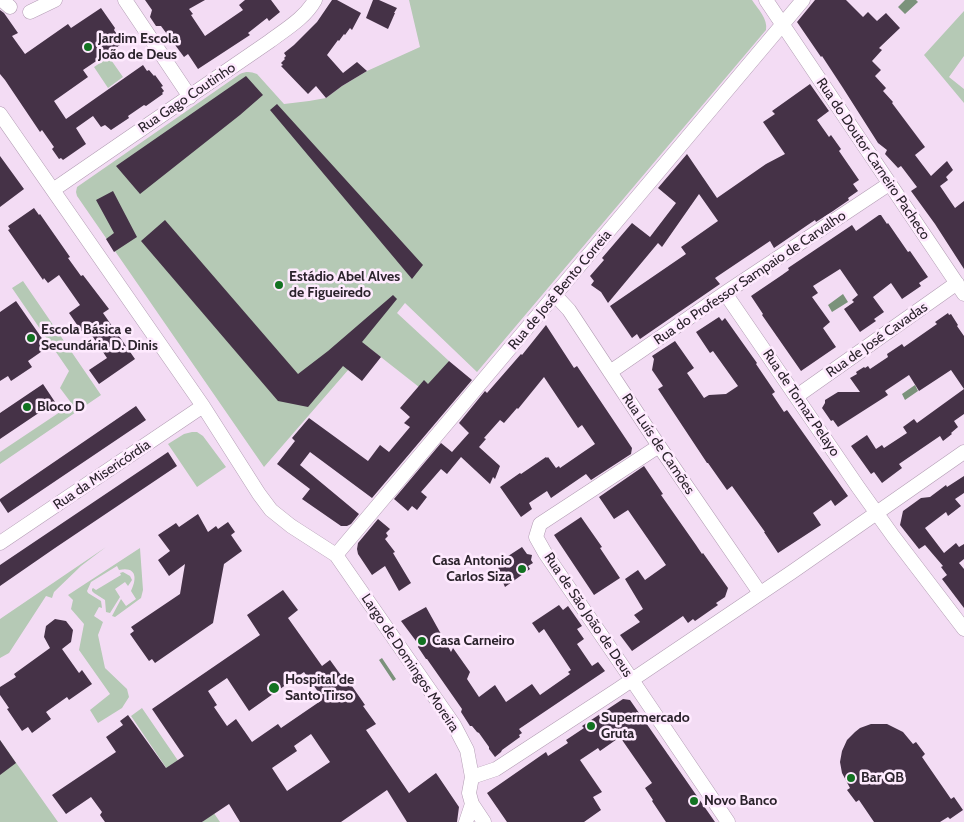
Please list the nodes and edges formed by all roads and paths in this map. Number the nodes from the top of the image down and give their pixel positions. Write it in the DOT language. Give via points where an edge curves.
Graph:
graph roads {
  1 [pos="55,0"];
  2 [pos="125,0"];
  3 [pos="315,0"];
  4 [pos="766,0"];
  5 [pos="803,0"];
  6 [pos="30,12"];
  7 [pos="782,24"];
  8 [pos="190,97"];
  9 [pos="0,114"];
  10 [pos="890,184"];
  11 [pos="53,190"];
  12 [pos="960,289"];
  13 [pos="725,293"];
  14 [pos="555,295"];
  15 [pos="610,372"];
  16 [pos="796,396"];
  17 [pos="203,406"];
  18 [pos="659,446"];
  19 [pos="964,452"];
  20 [pos="876,512"];
  21 [pos="0,543"];
  22 [pos="336,555"];
  23 [pos="760,593"];
  24 [pos="964,629"];
  25 [pos="632,680"];
  26 [pos="472,776"];
  27 [pos="472,804"];
  28 [pos="466,822"];
  29 [pos="484,822"];
  30 [pos="728,822"];
  1 -- 6 [label="street"];
  2 -- 8 [label="street"];
  3 -- 8 [label="street, Rua Gago Coutinho" via="298,21"];
  4 -- 7 [label="street, Rua do Doutor Carneiro Pacheco"];
  5 -- 7 [label="street, Rua de José Bento Correia"];
  7 -- 10 [label="street, Rua do Doutor Carneiro Pacheco"];
  7 -- 14 [label="street, Rua de José Bento Correia"];
  8 -- 11 [label="street, Rua Gago Coutinho"];
  9 -- 11 [label="street"];
  10 -- 12 [label="street, Rua do Doutor Carneiro Pacheco"];
  10 -- 13 [label="street, Rua do Professor Sampaio de Carvalho"];
  11 -- 17 [label="street"];
  12 -- 16 [label="street, Rua de José Cavadas"];
  13 -- 15 [label="street, Rua do Professor Sampaio de Carvalho"];
  13 -- 16 [label="street, Rua de Tomaz Pelayo"];
  14 -- 15 [label="street, Rua Luís de Camões" via="569,310"];
  14 -- 22 [label="street, Rua de José Bento Correia"];
  15 -- 18 [label="street, Rua Luís de Camões"];
  16 -- 20 [label="street, Rua de Tomaz Pelayo"];
  17 -- 21 [label="street, Rua da Misericórdia"];
  17 -- 22 [label="street" via="271,510"];
  18 -- 23 [label="street, Rua Luís de Camões"];
  18 -- 25 [label="street, Rua de São João de Deus" via="540,524 536,537"];
  19 -- 20 [label="street"];
  20 -- 23 [label="street"];
  20 -- 24 [label="street, Rua de Tomaz Pelayo"];
  22 -- 26 [label="street, Largo de Domingos Moreira" via="454,725 467,750"];
  23 -- 25 [label="street"];
  25 -- 26 [label="street" via="496,769"];
  25 -- 30 [label="street, Rua de São João de Deus"];
  26 -- 27 [label="street, Largo de Domingos Moreira" via="469,792"];
  27 -- 28 [label="street"];
  27 -- 29 [label="street"];
}
